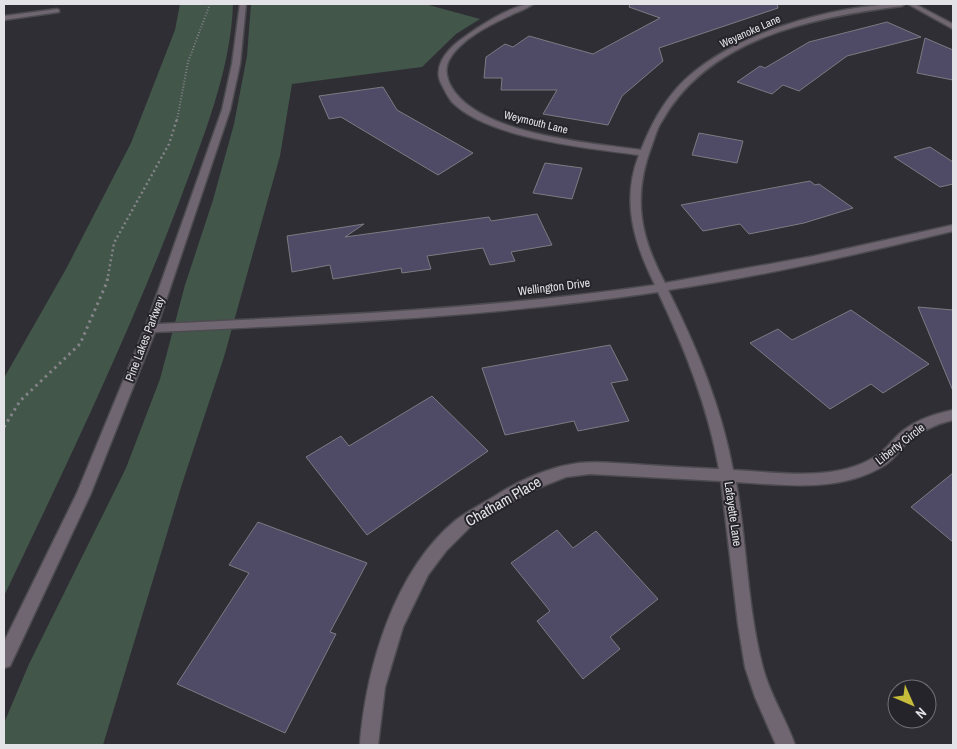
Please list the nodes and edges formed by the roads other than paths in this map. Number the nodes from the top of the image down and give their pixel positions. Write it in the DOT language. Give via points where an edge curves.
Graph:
graph roads {
  1 [pos="243,4"];
  2 [pos="530,4"];
  3 [pos="902,4"];
  4 [pos="912,4"];
  5 [pos="57,11"];
  6 [pos="4,18"];
  7 [pos="953,27"];
  8 [pos="644,153"];
  9 [pos="953,228"];
  10 [pos="661,287"];
  11 [pos="152,328"];
  12 [pos="953,415"];
  13 [pos="728,474"];
  14 [pos="4,660"];
  15 [pos="369,745"];
  16 [pos="786,745"];
  1 -- 11 [label="street, Pine Lakes Parkway" via="236,64 226,110"];
  2 -- 8 [label="street, Weymouth Lane" via="486,26 448,54 442,69 445,85 452,97 472,113 505,128"];
  3 -- 8 [label="street, Weyanoke Lane" via="845,12 796,24 731,50 678,91 658,118"];
  4 -- 7 [label="street"];
  5 -- 6 [label="street"];
  8 -- 10 [label="street, Weyanoke Lane" via="638,180 640,239"];
  9 -- 10 [label="street, Wellington Drive" via="824,258"];
  10 -- 11 [label="street, Wellington Drive" via="472,310"];
  10 -- 13 [label="street, Lafayette Lane" via="703,381"];
  11 -- 14 [label="street, Pine Lakes Parkway" via="84,493"];
  12 -- 13 [label="street, Liberty Circle" via="935,419 918,428 877,463 854,472 806,480"];
  13 -- 15 [label="street, Chatham Place" via="575,469 528,484 461,526 426,566 392,632 376,694"];
  13 -- 16 [label="street, Lafayette Lane" via="755,669"];
}
